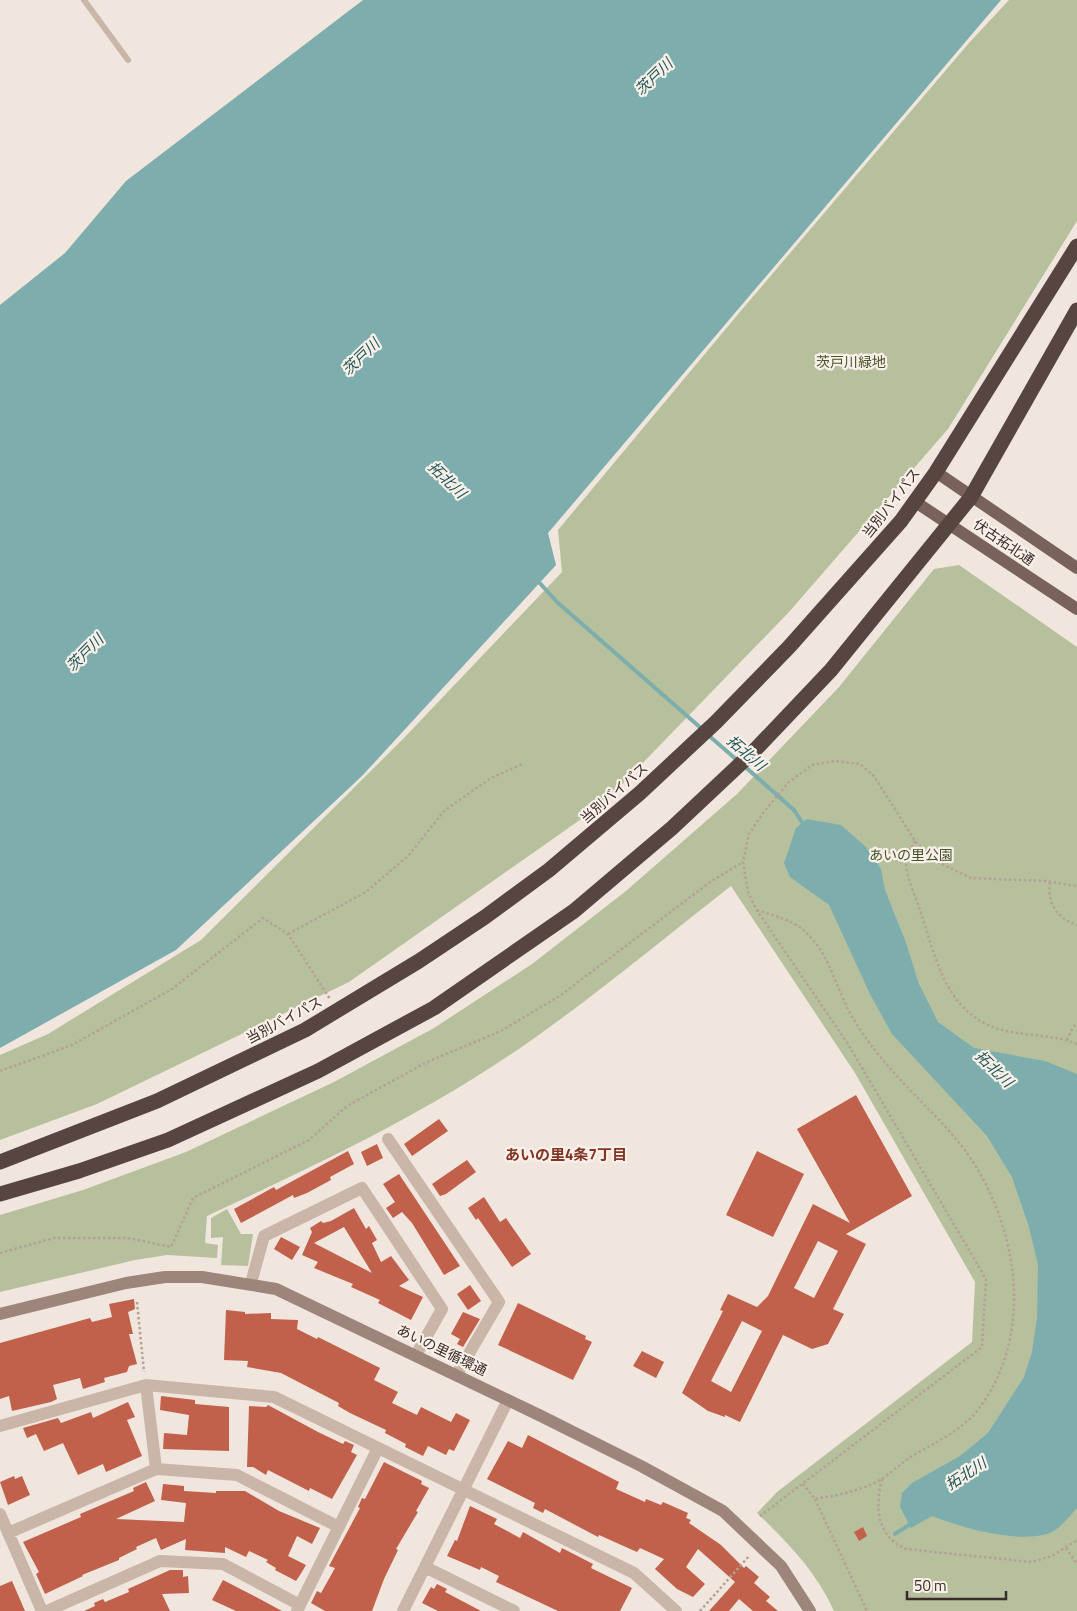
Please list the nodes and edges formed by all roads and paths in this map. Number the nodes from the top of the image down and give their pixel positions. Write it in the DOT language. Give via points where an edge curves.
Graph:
graph roads {
  1 [pos="84,0"];
  2 [pos="128,60"];
  3 [pos="1077,246"];
  4 [pos="1077,310"];
  5 [pos="936,472"];
  6 [pos="971,497"];
  7 [pos="914,501"];
  8 [pos="949,523"];
  9 [pos="1077,568"];
  10 [pos="1077,609"];
  11 [pos="522,764"];
  12 [pos="915,841"];
  13 [pos="743,862"];
  14 [pos="1050,882"];
  15 [pos="1077,886"];
  16 [pos="756,909"];
  17 [pos="1077,926"];
  18 [pos="288,934"];
  19 [pos="337,1010"];
  20 [pos="1077,1024"];
  21 [pos="1066,1040"];
  22 [pos="1077,1044"];
  23 [pos="0,1071"];
  24 [pos="388,1139"];
  25 [pos="0,1162"];
  26 [pos="0,1194"];
  27 [pos="0,1253"];
  28 [pos="251,1283"];
  29 [pos="137,1302"];
  30 [pos="0,1314"];
  31 [pos="416,1354"];
  32 [pos="457,1374"];
  33 [pos="145,1381"];
  34 [pos="508,1400"];
  35 [pos="0,1426"];
  36 [pos="378,1448"];
  37 [pos="156,1469"];
  38 [pos="882,1479"];
  39 [pos="802,1484"];
  40 [pos="463,1490"];
  41 [pos="815,1499"];
  42 [pos="0,1514"];
  43 [pos="760,1516"];
  44 [pos="339,1527"];
  45 [pos="8,1533"];
  46 [pos="1077,1540"];
  47 [pos="1066,1548"];
  48 [pos="750,1555"];
  49 [pos="1077,1564"];
  50 [pos="425,1567"];
  51 [pos="299,1608"];
  52 [pos="42,1611"];
  53 [pos="47,1611"];
  54 [pos="403,1611"];
  55 [pos="514,1611"];
  56 [pos="676,1611"];
  57 [pos="700,1611"];
  58 [pos="810,1611"];
  59 [pos="867,1611"];
  1 -- 2 [label="lane"];
  3 -- 5 [label="highway, 当別バイパス"];
  4 -- 6 [label="highway"];
  5 -- 6 [label="main road, 伏古拓北通"];
  5 -- 7 [label="highway, 当別バイパス"];
  6 -- 8 [label="highway"];
  6 -- 9 [label="main road, 伏古拓北通"];
  7 -- 8 [label="main road, 伏古拓北通"];
  7 -- 19 [label="highway, 当別バイパス" via="901,521 789,647 712,726 640,793 549,870 419,961"];
  8 -- 10 [label="main road, 伏古拓北通"];
  8 -- 26 [label="highway" via="831,670 748,758 574,911 434,1008 318,1071 168,1140"];
  11 -- 18 [label="path" via="491,778 444,811 408,855 366,892"];
  12 -- 13 [label="path" via="874,776 860,764 835,761 812,765 789,782 750,834"];
  12 -- 14 [label="path" via="933,860 971,878"];
  12 -- 21 [label="path" via="906,861 910,880 943,979 955,998 968,1012 1004,1031"];
  13 -- 16 [label="path" via="748,892"];
  13 -- 27 [label="path" via="710,882 561,995 501,1031 427,1062 347,1106 310,1140 193,1198 171,1247 128,1238 54,1238"];
  14 -- 15 [label="path"];
  14 -- 17 [label="path" via="1048,893 1052,908 1064,921"];
  16 -- 38 [label="path" via="791,922 808,934 825,956 852,1017 874,1049 894,1075 950,1129 968,1155 998,1209 1008,1246 1015,1311 1001,1367 987,1396 976,1412 956,1430 906,1460"];
  16 -- 39 [label="path" via="848,1044 986,1279 982,1348"];
  18 -- 19 [label="path"];
  18 -- 23 [label="path" via="264,918 172,989 72,1045"];
  19 -- 25 [label="highway, 当別バイパス" via="232,1067 157,1101"];
  20 -- 21 [label="path"];
  21 -- 22 [label="path"];
  24 -- 32 [label="street" via="499,1302"];
  28 -- 30 [label="street, あいの里循環通" via="202,1277 165,1277 126,1283"];
  28 -- 31 [label="street, あいの里循環通" via="276,1289"];
  28 -- 31 [label="street" via="264,1236 362,1188 442,1309"];
  29 -- 33 [label="path"];
  31 -- 32 [label="street, あいの里循環通"];
  32 -- 34 [label="street, あいの里循環通"];
  33 -- 35 [label="street"];
  33 -- 36 [label="street" via="274,1397"];
  33 -- 37 [label="street"];
  34 -- 40 [label="street"];
  34 -- 58 [label="street, あいの里循環通" via="723,1511 781,1566"];
  36 -- 40 [label="street"];
  36 -- 44 [label="street"];
  37 -- 44 [label="street" via="237,1475"];
  37 -- 45 [label="street"];
  38 -- 41 [label="path" via="843,1494"];
  38 -- 47 [label="path" via="877,1498 878,1514 893,1543 906,1549 1032,1562"];
  39 -- 41 [label="path"];
  39 -- 43 [label="path"];
  40 -- 50 [label="street"];
  40 -- 56 [label="street" via="634,1573"];
  41 -- 59 [label="path"];
  42 -- 45 [label="street"];
  44 -- 51 [label="street"];
  45 -- 52 [label="street"];
  46 -- 47 [label="path"];
  47 -- 49 [label="path"];
  48 -- 57 [label="path"];
  50 -- 54 [label="street"];
  50 -- 55 [label="street"];
  51 -- 53 [label="street" via="222,1564 160,1561"];
}
